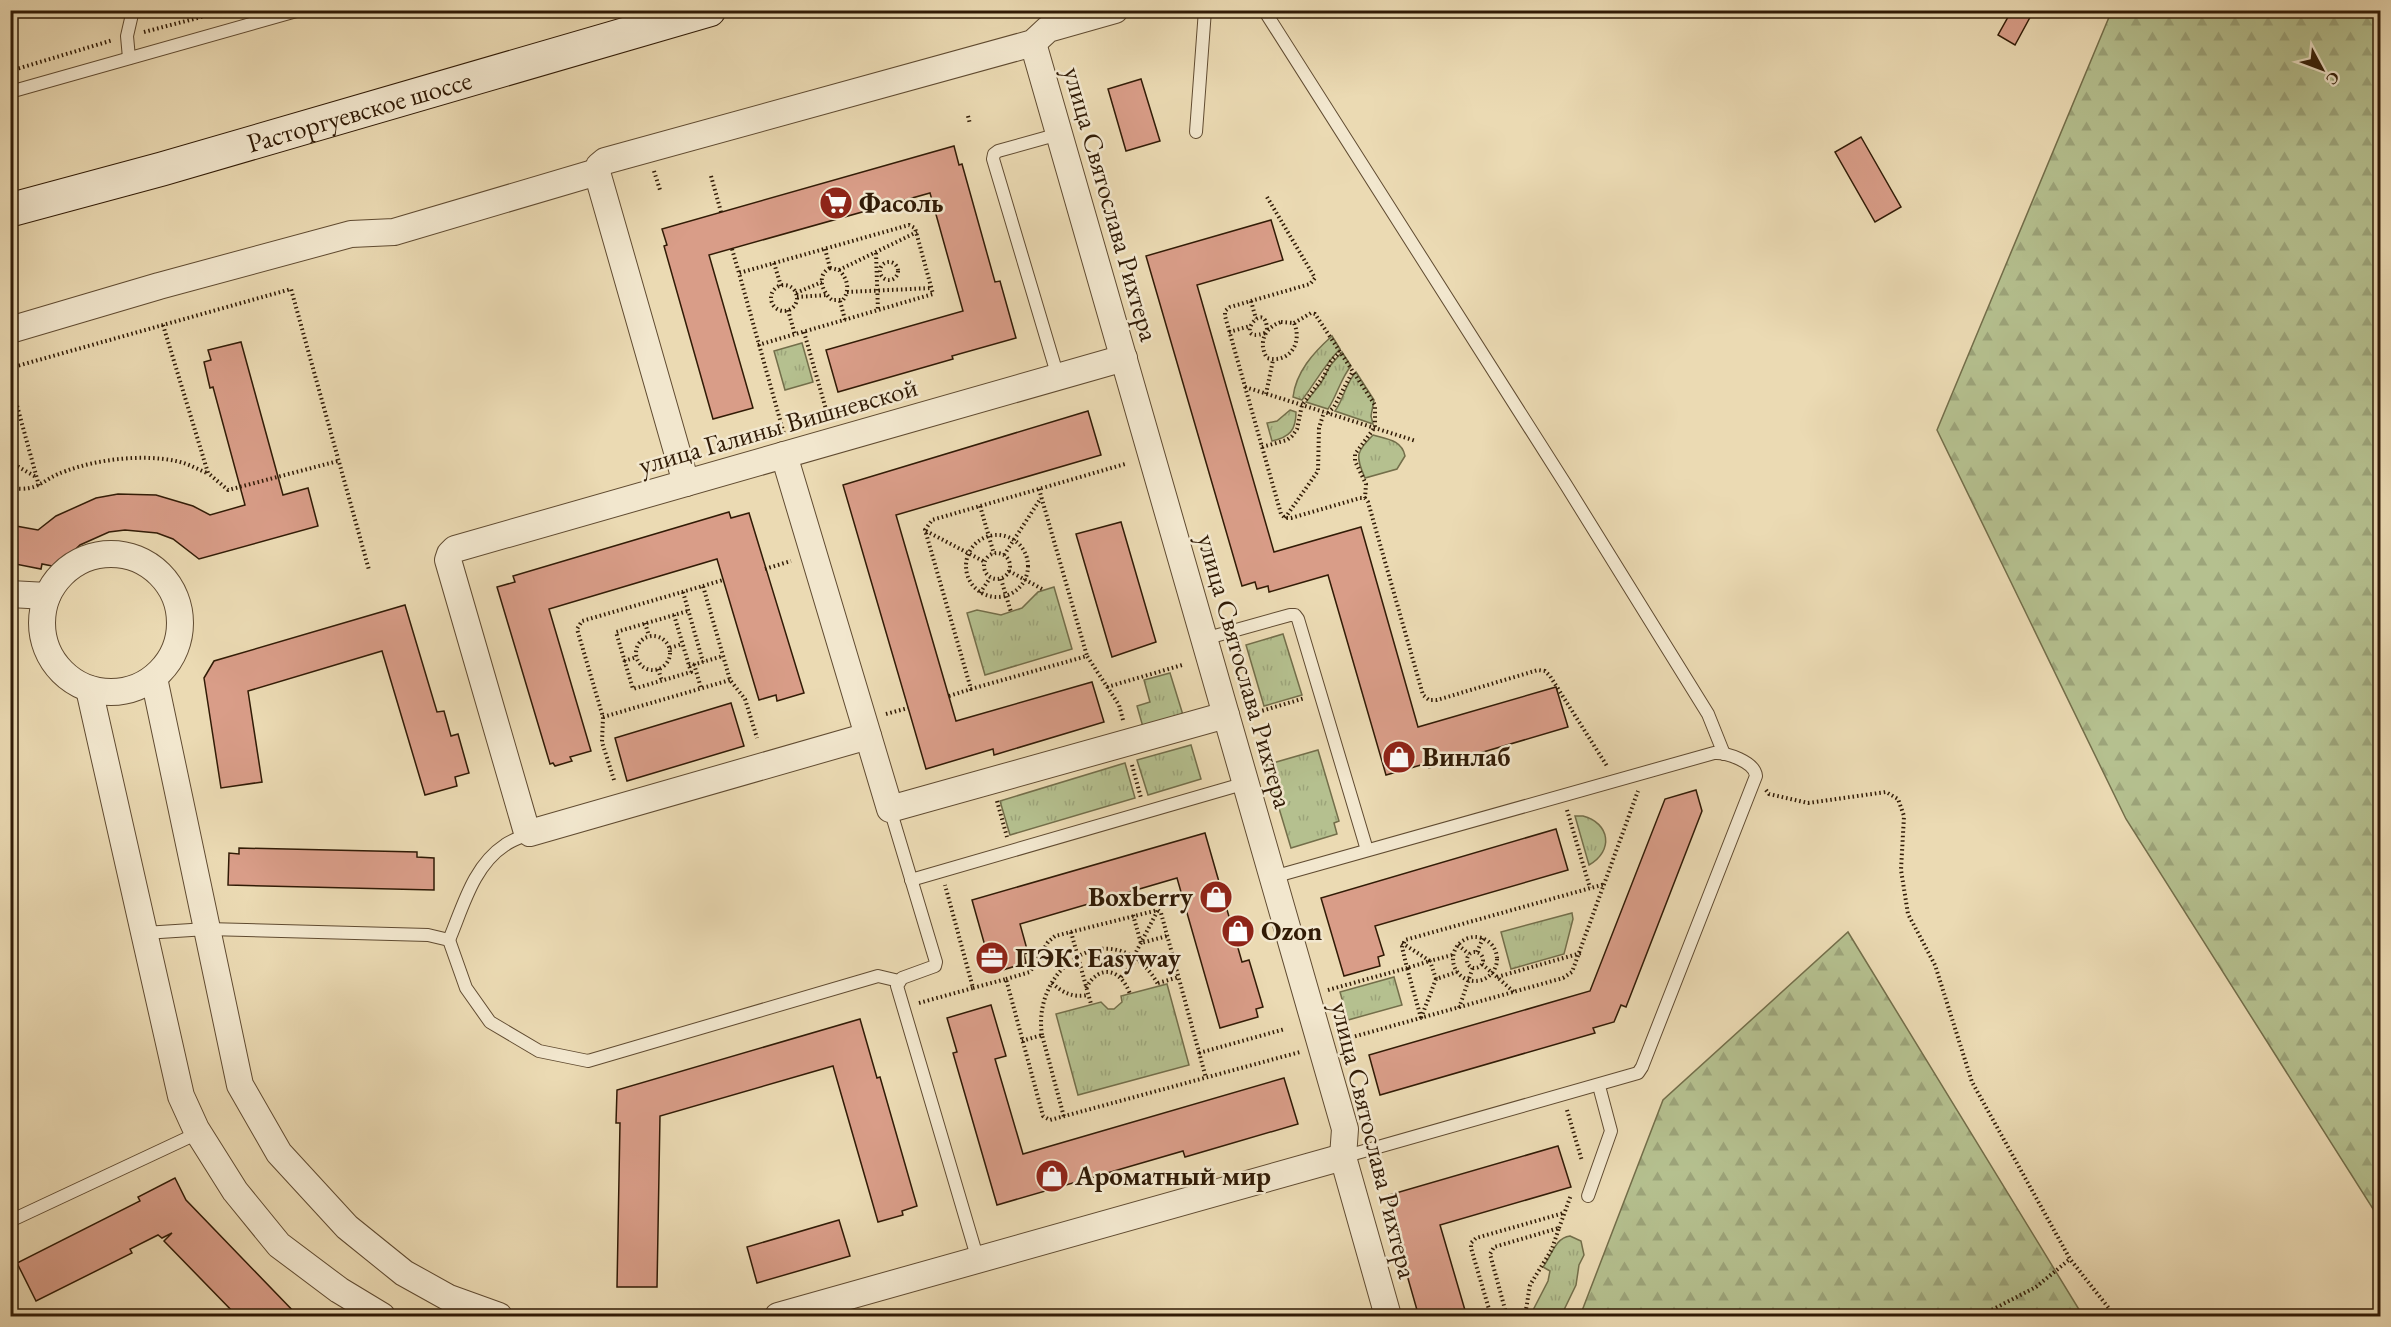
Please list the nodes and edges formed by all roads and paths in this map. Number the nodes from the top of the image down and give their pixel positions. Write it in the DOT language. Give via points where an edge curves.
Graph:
graph roads {
  1 [pos="133,10"];
  2 [pos="228,10"];
  3 [pos="300,10"];
  4 [pos="709,10"];
  5 [pos="1115,10"];
  6 [pos="1205,10"];
  7 [pos="1264,10"];
  8 [pos="127,36"];
  9 [pos="1033,43"];
  10 [pos="129,58"];
  11 [pos="10,71"];
  12 [pos="10,92"];
  13 [pos="968,116"];
  14 [pos="970,123"];
  15 [pos="1196,132"];
  16 [pos="1059,134"];
  17 [pos="597,172"];
  18 [pos="711,176"];
  19 [pos="1267,197"];
  20 [pos="10,210"];
  21 [pos="721,212"];
  22 [pos="917,232"];
  23 [pos="825,248"];
  24 [pos="732,249"];
  25 [pos="876,253"];
  26 [pos="774,263"];
  27 [pos="830,268"];
  28 [pos="839,270"];
  29 [pos="738,273"];
  30 [pos="879,273"];
  31 [pos="822,282"];
  32 [pos="781,286"];
  33 [pos="932,288"];
  34 [pos="879,291"];
  35 [pos="847,292"];
  36 [pos="796,295"];
  37 [pos="827,295"];
  38 [pos="840,301"];
  39 [pos="1251,301"];
  40 [pos="788,310"];
  41 [pos="878,311"];
  42 [pos="1256,319"];
  43 [pos="845,320"];
  44 [pos="1294,323"];
  45 [pos="163,325"];
  46 [pos="1250,326"];
  47 [pos="10,330"];
  48 [pos="804,332"];
  49 [pos="1229,332"];
  50 [pos="1266,332"];
  51 [pos="795,334"];
  52 [pos="758,345"];
  53 [pos="1340,352"];
  54 [pos="1124,358"];
  55 [pos="1273,360"];
  56 [pos="10,368"];
  57 [pos="1353,371"];
  58 [pos="1058,377"];
  59 [pos="10,380"];
  60 [pos="1245,387"];
  61 [pos="1266,394"];
  62 [pos="1302,405"];
  63 [pos="1326,412"];
  64 [pos="830,422"];
  65 [pos="1375,428"];
  66 [pos="1416,441"];
  67 [pos="784,445"];
  68 [pos="1262,447"];
  69 [pos="339,461"];
  70 [pos="10,462"];
  71 [pos="1125,464"];
  72 [pos="208,473"];
  73 [pos="36,478"];
  74 [pos="686,483"];
  75 [pos="39,486"];
  76 [pos="10,488"];
  77 [pos="1039,489"];
  78 [pos="1042,497"];
  79 [pos="1365,498"];
  80 [pos="980,506"];
  81 [pos="1285,518"];
  82 [pos="926,530"];
  83 [pos="989,536"];
  84 [pos="1014,540"];
  85 [pos="969,553"];
  86 [pos="994,554"];
  87 [pos="1004,555"];
  88 [pos="791,561"];
  89 [pos="985,562"];
  90 [pos="765,568"];
  91 [pos="369,570"];
  92 [pos="1010,571"];
  93 [pos="990,578"];
  94 [pos="1001,579"];
  95 [pos="723,580"];
  96 [pos="1025,580"];
  97 [pos="703,586"];
  98 [pos="1044,590"];
  99 [pos="683,592"];
  100 [pos="981,593"];
  101 [pos="10,594"];
  102 [pos="47,596"];
  103 [pos="1006,596"];
  104 [pos="688,610"];
  105 [pos="1011,612"];
  106 [pos="674,615"];
  107 [pos="645,623"];
  108 [pos="649,636"];
  109 [pos="1204,639"];
  110 [pos="682,644"];
  111 [pos="670,648"];
  112 [pos="723,656"];
  113 [pos="1087,656"];
  114 [pos="637,657"];
  115 [pos="624,661"];
  116 [pos="703,662"];
  117 [pos="692,665"];
  118 [pos="1182,665"];
  119 [pos="658,669"];
  120 [pos="154,678"];
  121 [pos="730,680"];
  122 [pos="662,681"];
  123 [pos="1107,687"];
  124 [pos="701,688"];
  125 [pos="89,689"];
  126 [pos="971,689"];
  127 [pos="1320,694"];
  128 [pos="949,696"];
  129 [pos="1258,712"];
  130 [pos="1226,715"];
  131 [pos="603,717"];
  132 [pos="1125,729"];
  133 [pos="868,736"];
  134 [pos="757,738"];
  135 [pos="1724,754"];
  136 [pos="1756,776"];
  137 [pos="614,780"];
  138 [pos="1616,780"];
  139 [pos="1246,783"];
  140 [pos="1566,807"];
  141 [pos="890,809"];
  142 [pos="530,833"];
  143 [pos="1367,850"];
  144 [pos="1273,877"];
  145 [pos="911,880"];
  146 [pos="1605,884"];
  147 [pos="1590,888"];
  148 [pos="1158,910"];
  149 [pos="1133,915"];
  150 [pos="207,929"];
  151 [pos="1071,932"];
  152 [pos="144,933"];
  153 [pos="1167,936"];
  154 [pos="1483,938"];
  155 [pos="448,940"];
  156 [pos="1141,943"];
  157 [pos="1402,943"];
  158 [pos="1458,945"];
  159 [pos="1477,952"];
  160 [pos="1581,953"];
  161 [pos="1469,954"];
  162 [pos="1453,955"];
  163 [pos="1078,957"];
  164 [pos="1136,957"];
  165 [pos="1430,961"];
  166 [pos="1482,964"];
  167 [pos="1473,967"];
  168 [pos="1407,968"];
  169 [pos="1457,972"];
  170 [pos="1492,973"];
  171 [pos="1179,977"];
  172 [pos="1497,977"];
  173 [pos="1121,978"];
  174 [pos="1436,979"];
  175 [pos="1005,980"];
  176 [pos="1468,980"];
  177 [pos="899,981"];
  178 [pos="1052,983"];
  179 [pos="1086,988"];
  180 [pos="1323,992"];
  181 [pos="1515,992"];
  182 [pos="1130,994"];
  183 [pos="1088,995"];
  184 [pos="1091,1004"];
  185 [pos="1459,1008"];
  186 [pos="1285,1029"];
  187 [pos="1042,1035"];
  188 [pos="1022,1041"];
  189 [pos="1200,1053"];
  190 [pos="1206,1078"];
  191 [pos="1599,1086"];
  192 [pos="1573,1109"];
  193 [pos="1064,1117"];
  194 [pos="198,1133"];
  195 [pos="1586,1152"];
  196 [pos="1343,1158"];
  197 [pos="1582,1161"];
  198 [pos="1579,1171"];
  199 [pos="1572,1192"];
  200 [pos="1588,1196"];
  201 [pos="1565,1212"];
  202 [pos="10,1221"];
  203 [pos="1559,1228"];
  204 [pos="2070,1259"];
  205 [pos="978,1260"];
  206 [pos="377,1315"];
  207 [pos="499,1317"];
  208 [pos="778,1317"];
  209 [pos="1388,1317"];
  210 [pos="1491,1317"];
  211 [pos="1511,1317"];
  212 [pos="1525,1317"];
  213 [pos="1980,1317"];
  214 [pos="2115,1317"];
  1 -- 8 [label="lane"];
  2 -- 8 [label="path"];
  3 -- 10 [label="lane"];
  4 -- 20 [label="main road, Расторгуевское шоссе"];
  5 -- 9 [label="street" via="1048,29"];
  6 -- 15 [label="lane"];
  7 -- 135 [label="lane" via="1708,714"];
  8 -- 10 [label="lane"];
  8 -- 11 [label="path"];
  9 -- 16 [label="street, улица Святослава Рихтера"];
  9 -- 17 [label="street" via="604,161"];
  10 -- 12 [label="lane"];
  13 -- 14 [label="path"];
  16 -- 54 [label="street, улица Святослава Рихтера"];
  16 -- 58 [label="lane" via="998,151 993,159"];
  17 -- 47 [label="street" via="394,232 351,234"];
  17 -- 74 [label="street"];
  18 -- 21 [label="path"];
  19 -- 39 [label="path" via="1315,278 1310,284"];
  22 -- 23 [label="path" via="909,225"];
  22 -- 25 [label="path"];
  22 -- 33 [label="path"];
  23 -- 26 [label="path"];
  23 -- 27 [label="path"];
  24 -- 29 [label="path"];
  25 -- 28 [label="path"];
  25 -- 30 [label="path"];
  26 -- 29 [label="path"];
  26 -- 32 [label="path"];
  27 -- 28 [label="path"];
  27 -- 31 [label="path" via="825,270"];
  28 -- 35 [label="path"];
  29 -- 52 [label="path"];
  30 -- 30 [label="path" via="891,280 898,269 886,262"];
  30 -- 34 [label="path"];
  31 -- 36 [label="path"];
  31 -- 37 [label="path"];
  32 -- 36 [label="path" via="789,286"];
  32 -- 40 [label="path" via="774,290 771,301 778,310"];
  33 -- 34 [label="path"];
  33 -- 41 [label="path" via="933,294 929,296"];
  34 -- 35 [label="path"];
  34 -- 41 [label="path"];
  35 -- 38 [label="path"];
  36 -- 37 [label="path"];
  36 -- 40 [label="path" via="795,306"];
  37 -- 38 [label="path"];
  38 -- 43 [label="path"];
  39 -- 42 [label="path"];
  39 -- 49 [label="path" via="1225,311"];
  40 -- 51 [label="path"];
  41 -- 43 [label="path"];
  42 -- 46 [label="path"];
  42 -- 50 [label="path" via="1264,319"];
  43 -- 48 [label="path"];
  44 -- 50 [label="path" via="1281,322"];
  44 -- 53 [label="path" via="1315,314"];
  44 -- 55 [label="path" via="1298,336 1294,348 1285,357"];
  45 -- 56 [label="path"];
  45 -- 69 [label="path" via="291,289"];
  45 -- 72 [label="path"];
  46 -- 49 [label="path"];
  46 -- 50 [label="path" via="1253,334"];
  48 -- 51 [label="path"];
  48 -- 64 [label="path"];
  49 -- 60 [label="path"];
  50 -- 55 [label="path" via="1263,352"];
  51 -- 52 [label="path"];
  52 -- 67 [label="path"];
  53 -- 57 [label="path"];
  53 -- 62 [label="path"];
  54 -- 58 [label="street, улица Галины Вишневской"];
  54 -- 109 [label="street, улица Святослава Рихтера"];
  55 -- 61 [label="path"];
  57 -- 63 [label="path" via="1334,407"];
  57 -- 65 [label="path" via="1375,405"];
  58 -- 67 [label="street, улица Галины Вишневской"];
  59 -- 73 [label="path"];
  60 -- 61 [label="path"];
  60 -- 68 [label="path"];
  61 -- 62 [label="path"];
  62 -- 63 [label="path"];
  62 -- 68 [label="path" via="1292,436"];
  63 -- 65 [label="path"];
  63 -- 81 [label="path" via="1319,428 1318,471"];
  65 -- 66 [label="path"];
  65 -- 79 [label="path" via="1355,454 1366,484"];
  67 -- 74 [label="street, улица Галины Вишневской"];
  67 -- 133 [label="street"];
  68 -- 81 [label="path"];
  69 -- 72 [label="path" via="228,490"];
  69 -- 91 [label="path"];
  70 -- 73 [label="path"];
  71 -- 77 [label="path"];
  72 -- 75 [label="path" via="176,461 131,459 64,471"];
  73 -- 75 [label="path"];
  74 -- 142 [label="street, улица Галины Вишневской" via="455,549 450,554 448,560"];
  75 -- 76 [label="path" via="26,490"];
  77 -- 78 [label="path"];
  77 -- 80 [label="path"];
  78 -- 84 [label="path"];
  78 -- 113 [label="path"];
  79 -- 81 [label="path"];
  79 -- 138 [label="path" via="1423,694 1429,700 1437,700 1545,671"];
  80 -- 82 [label="path" via="932,520"];
  80 -- 83 [label="path"];
  82 -- 85 [label="path"];
  82 -- 126 [label="path"];
  83 -- 84 [label="path"];
  83 -- 85 [label="path"];
  83 -- 86 [label="path"];
  84 -- 87 [label="path"];
  84 -- 96 [label="path" via="1028,557"];
  85 -- 89 [label="path"];
  85 -- 100 [label="path" via="967,576"];
  86 -- 87 [label="path"];
  86 -- 89 [label="path"];
  87 -- 92 [label="path" via="1010,562"];
  88 -- 90 [label="path"];
  89 -- 93 [label="path" via="984,571"];
  92 -- 94 [label="path"];
  92 -- 96 [label="path"];
  93 -- 94 [label="path"];
  93 -- 100 [label="path"];
  94 -- 103 [label="path"];
  95 -- 97 [label="path"];
  96 -- 98 [label="path"];
  96 -- 103 [label="path"];
  97 -- 99 [label="path"];
  97 -- 112 [label="path"];
  99 -- 104 [label="path"];
  99 -- 131 [label="path" via="578,624"];
  100 -- 103 [label="path"];
  101 -- 102 [label="street"];
  102 -- 120 [label="street" via="59,577 77,562 99,555 122,554 144,561 162,575 175,595 181,617 179,640 170,661"];
  102 -- 125 [label="street" via="42,618 44,641 53,662 69,679"];
  103 -- 105 [label="path"];
  104 -- 106 [label="path"];
  104 -- 116 [label="path"];
  106 -- 107 [label="path"];
  106 -- 110 [label="path"];
  107 -- 108 [label="path"];
  107 -- 115 [label="path" via="616,632"];
  108 -- 111 [label="path" via="660,636"];
  108 -- 114 [label="path" via="639,642"];
  109 -- 127 [label="lane" via="1295,615"];
  109 -- 130 [label="street, улица Святослава Рихтера"];
  110 -- 111 [label="path"];
  110 -- 117 [label="path"];
  111 -- 119 [label="path" via="668,662"];
  112 -- 116 [label="path"];
  112 -- 121 [label="path"];
  113 -- 123 [label="path"];
  113 -- 126 [label="path"];
  114 -- 115 [label="path"];
  114 -- 119 [label="path" via="647,669"];
  115 -- 122 [label="path" via="633,690"];
  116 -- 117 [label="path"];
  117 -- 122 [label="path" via="691,672"];
  117 -- 124 [label="path"];
  118 -- 123 [label="path"];
  119 -- 122 [label="path"];
  120 -- 125 [label="street" via="134,689 111,693"];
  120 -- 150 [label="street"];
  121 -- 124 [label="path"];
  121 -- 134 [label="path" via="745,699"];
  123 -- 132 [label="path" via="1119,705"];
  124 -- 131 [label="path"];
  125 -- 152 [label="street"];
  126 -- 128 [label="path"];
  127 -- 129 [label="path"];
  127 -- 143 [label="lane"];
  130 -- 139 [label="street, улица Святослава Рихтера"];
  130 -- 141 [label="street"];
  131 -- 137 [label="path" via="603,742"];
  133 -- 141 [label="street"];
  133 -- 142 [label="street"];
  135 -- 136 [label="lane" via="1751,766"];
  135 -- 138 [label="lane" via="1714,753"];
  136 -- 191 [label="lane" via="1642,1067 1632,1077"];
  136 -- 204 [label="path" via="1769,794 1808,803 1886,792 1899,799 1904,816 1901,870 1908,914 1935,965 1972,1082"];
  138 -- 143 [label="lane"];
  139 -- 144 [label="street, улица Святослава Рихтера"];
  139 -- 145 [label="lane"];
  140 -- 147 [label="path"];
  141 -- 145 [label="lane"];
  142 -- 155 [label="lane" via="504,846 483,865"];
  143 -- 144 [label="lane"];
  144 -- 196 [label="street, улица Святослава Рихтера" via="1345,1128"];
  145 -- 177 [label="lane" via="936,962 931,970"];
  146 -- 147 [label="path"];
  147 -- 157 [label="path"];
  148 -- 149 [label="path"];
  148 -- 153 [label="path"];
  148 -- 156 [label="path"];
  149 -- 151 [label="path"];
  149 -- 156 [label="path"];
  150 -- 152 [label="lane"];
  150 -- 155 [label="lane" via="428,935"];
  150 -- 207 [label="street" via="240,1085 279,1153 347,1227 404,1273 449,1298"];
  151 -- 163 [label="path"];
  151 -- 175 [label="path" via="1051,939 1030,972"];
  152 -- 194 [label="street" via="181,1096"];
  153 -- 156 [label="path"];
  153 -- 171 [label="path"];
  154 -- 158 [label="path" via="1473,937"];
  154 -- 159 [label="path"];
  154 -- 170 [label="path" via="1496,952"];
  155 -- 177 [label="lane" via="466,988 490,1022 539,1051 588,1061 878,976"];
  156 -- 164 [label="path"];
  157 -- 165 [label="path"];
  157 -- 168 [label="path"];
  158 -- 161 [label="path"];
  158 -- 162 [label="path"];
  159 -- 161 [label="path"];
  159 -- 166 [label="path" via="1483,957"];
  160 -- 172 [label="path"];
  161 -- 167 [label="path" via="1467,960"];
  162 -- 165 [label="path"];
  162 -- 169 [label="path"];
  163 -- 164 [label="path" via="1107,948 1121,949"];
  163 -- 178 [label="path"];
  163 -- 179 [label="path"];
  164 -- 171 [label="path" via="1159,984"];
  164 -- 173 [label="path"];
  165 -- 168 [label="path"];
  165 -- 174 [label="path"];
  166 -- 167 [label="path"];
  166 -- 170 [label="path"];
  167 -- 176 [label="path"];
  168 -- 174 [label="path" via="1421,1018"];
  168 -- 180 [label="path"];
  169 -- 174 [label="path"];
  169 -- 176 [label="path"];
  170 -- 172 [label="path"];
  170 -- 176 [label="path" via="1477,981"];
  171 -- 189 [label="path"];
  172 -- 181 [label="path"];
  173 -- 179 [label="path" via="1109,971 1098,974"];
  173 -- 182 [label="path"];
  176 -- 185 [label="path"];
  177 -- 205 [label="lane" via="897,986"];
  178 -- 183 [label="path" via="1072,996"];
  178 -- 187 [label="path" via="1041,1007"];
  179 -- 183 [label="path"];
  183 -- 184 [label="path"];
  186 -- 189 [label="path"];
  187 -- 188 [label="path"];
  187 -- 193 [label="path"];
  189 -- 190 [label="path"];
  191 -- 196 [label="lane"];
  191 -- 200 [label="lane" via="1611,1131"];
  192 -- 197 [label="path" via="1567,1110"];
  194 -- 202 [label="lane"];
  194 -- 206 [label="street" via="235,1191 279,1245"];
  195 -- 197 [label="path"];
  196 -- 205 [label="street"];
  196 -- 209 [label="street, улица Святослава Рихтера"];
  197 -- 198 [label="path"];
  199 -- 201 [label="path"];
  201 -- 203 [label="path"];
  201 -- 210 [label="path" via="1476,1238 1471,1243"];
  203 -- 211 [label="path" via="1491,1250 1506,1313"];
  203 -- 212 [label="path" via="1552,1249 1530,1285"];
  204 -- 213 [label="path" via="2036,1287"];
  204 -- 214 [label="path"];
  205 -- 208 [label="street"];
}
